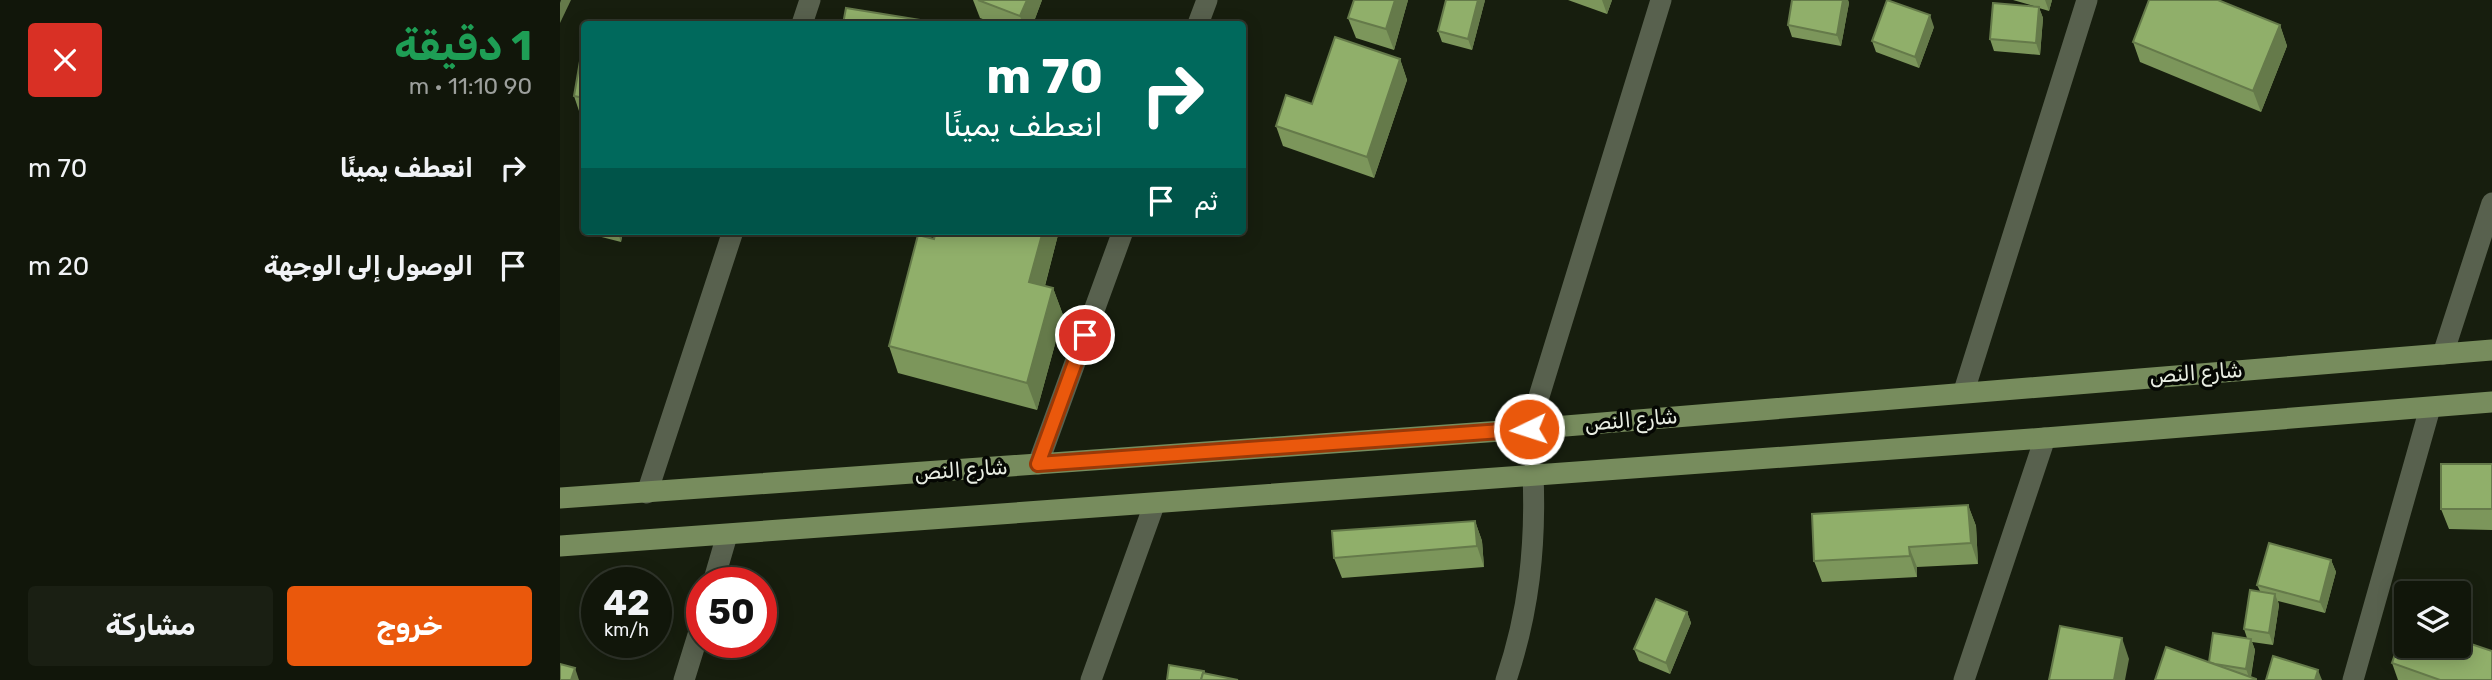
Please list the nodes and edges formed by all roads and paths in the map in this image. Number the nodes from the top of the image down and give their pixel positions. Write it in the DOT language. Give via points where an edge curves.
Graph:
graph roads {
  1 [pos="810,0"];
  2 [pos="1207,0"];
  3 [pos="1661,0"];
  4 [pos="2087,0"];
  5 [pos="803,21"];
  6 [pos="1199,21"];
  7 [pos="2492,203"];
  8 [pos="732,235"];
  9 [pos="1122,235"];
  10 [pos="2492,350"];
  11 [pos="2443,354"];
  12 [pos="1964,391"];
  13 [pos="2492,402"];
  14 [pos="2430,408"];
  15 [pos="1529,429"];
  16 [pos="2045,438"];
  17 [pos="1038,464"];
  18 [pos="1533,474"];
  19 [pos="647,493"];
  20 [pos="560,498"];
  21 [pos="1154,505"];
  22 [pos="727,535"];
  23 [pos="560,547"];
  24 [pos="718,567"];
  25 [pos="691,658"];
  26 [pos="684,680"];
  27 [pos="1091,680"];
  28 [pos="1506,680"];
  29 [pos="1964,680"];
  30 [pos="2353,680"];
  1 -- 5 [label="street"];
  2 -- 6 [label="street"];
  3 -- 15 [label="street"];
  4 -- 12 [label="street"];
  7 -- 11 [label="street"];
  8 -- 19 [label="street"];
  9 -- 17 [label="street"];
  10 -- 11 [label="main road, شارع النص"];
  11 -- 12 [label="main road, شارع النص"];
  12 -- 15 [label="main road, شارع النص"];
  13 -- 14 [label="main road"];
  14 -- 16 [label="main road"];
  14 -- 30 [label="street"];
  15 -- 17 [label="main road, شارع النص"];
  16 -- 18 [label="main road"];
  16 -- 29 [label="street"];
  17 -- 19 [label="main road, شارع النص"];
  18 -- 21 [label="main road"];
  18 -- 28 [label="street" via="1533,567 1519,642"];
  19 -- 20 [label="main road, شارع النص"];
  21 -- 22 [label="main road"];
  21 -- 27 [label="street"];
  22 -- 23 [label="main road"];
  22 -- 24 [label="street"];
  25 -- 26 [label="street"];
}
